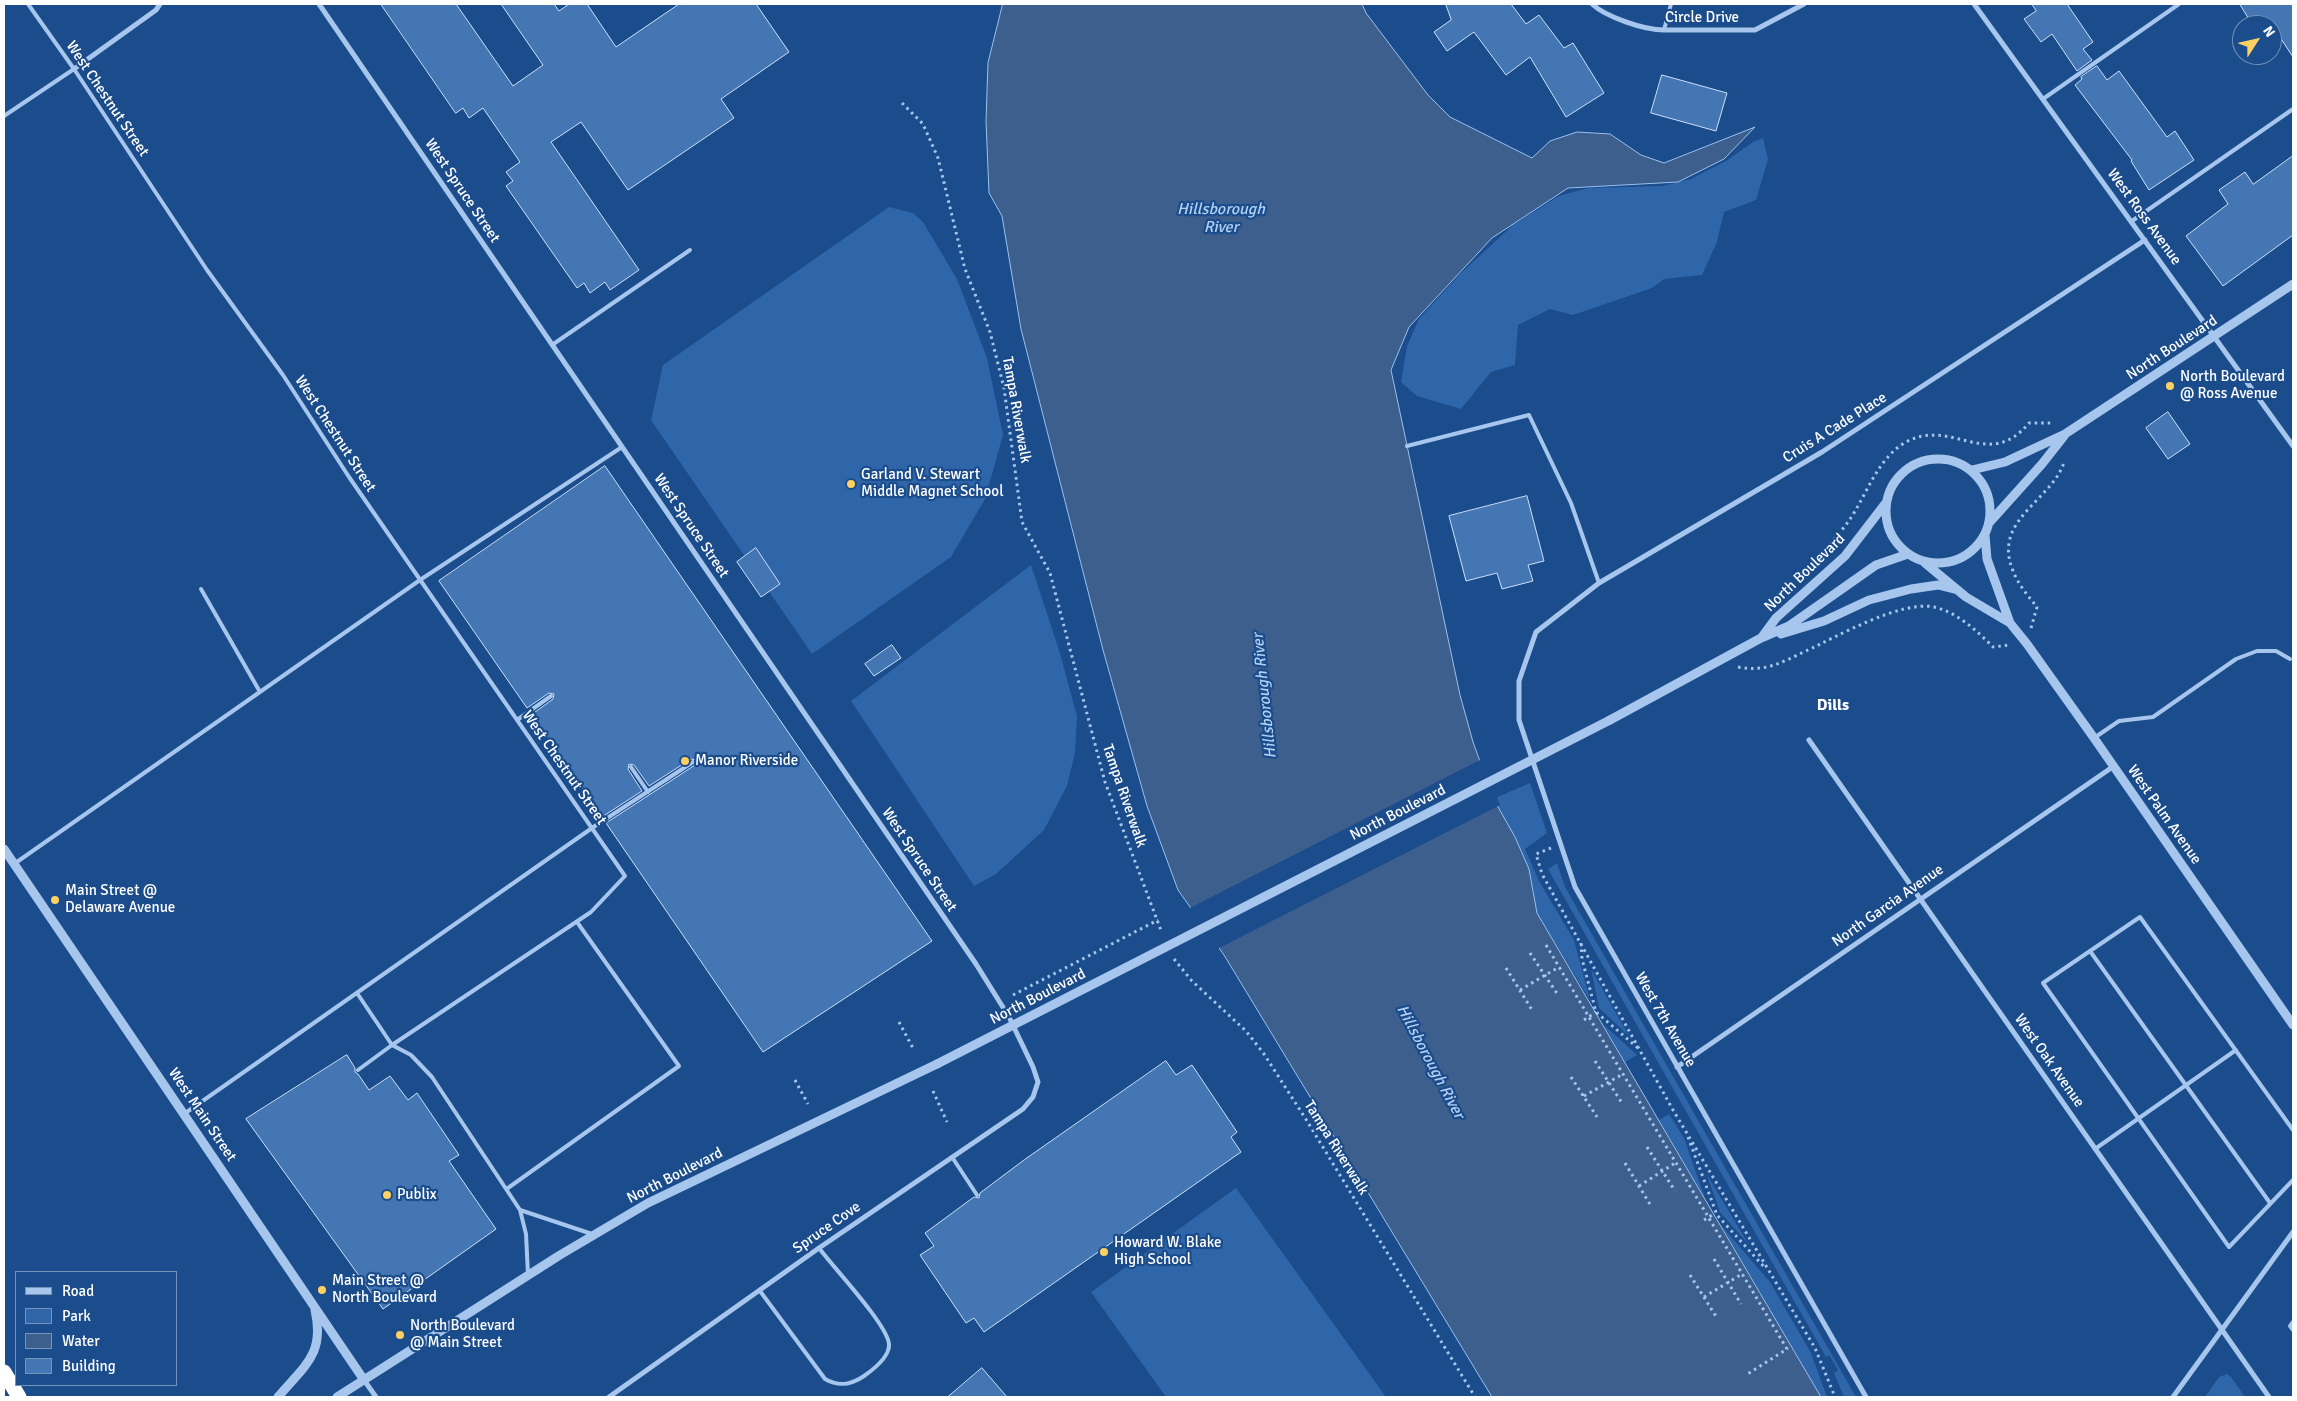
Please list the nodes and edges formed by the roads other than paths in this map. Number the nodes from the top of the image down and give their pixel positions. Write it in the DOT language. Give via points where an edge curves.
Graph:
graph roads {
  1 [pos="28,4"];
  2 [pos="160,4"];
  3 [pos="319,4"];
  4 [pos="1592,4"];
  5 [pos="1671,4"];
  6 [pos="1804,4"];
  7 [pos="1974,4"];
  8 [pos="2179,4"];
  9 [pos="1664,30"];
  10 [pos="74,69"];
  11 [pos="2043,99"];
  12 [pos="2293,109"];
  13 [pos="4,116"];
  14 [pos="2132,221"];
  15 [pos="2146,240"];
  16 [pos="690,250"];
  17 [pos="2293,284"];
  18 [pos="2215,337"];
  19 [pos="552,346"];
  20 [pos="2065,434"];
  21 [pos="1407,446"];
  22 [pos="2293,446"];
  23 [pos="622,448"];
  24 [pos="1972,470"];
  25 [pos="1886,504"];
  26 [pos="1989,523"];
  27 [pos="1985,535"];
  28 [pos="1908,554"];
  29 [pos="1921,561"];
  30 [pos="420,580"];
  31 [pos="1599,583"];
  32 [pos="200,589"];
  33 [pos="1958,590"];
  34 [pos="2010,623"];
  35 [pos="1536,632"];
  36 [pos="1761,638"];
  37 [pos="2290,659"];
  38 [pos="260,692"];
  39 [pos="551,696"];
  40 [pos="517,720"];
  41 [pos="2094,738"];
  42 [pos="1808,740"];
  43 [pos="692,762"];
  44 [pos="2114,766"];
  45 [pos="631,767"];
  46 [pos="648,792"];
  47 [pos="592,828"];
  48 [pos="4,849"];
  49 [pos="14,864"];
  50 [pos="1920,899"];
  51 [pos="577,922"];
  52 [pos="2090,950"];
  53 [pos="357,993"];
  54 [pos="2293,1025"];
  55 [pos="392,1045"];
  56 [pos="2236,1050"];
  57 [pos="1677,1067"];
  58 [pos="1033,1068"];
  59 [pos="358,1070"];
  60 [pos="2186,1085"];
  61 [pos="184,1114"];
  62 [pos="2139,1119"];
  63 [pos="2293,1130"];
  64 [pos="2095,1150"];
  65 [pos="952,1157"];
  66 [pos="2293,1180"];
  67 [pos="508,1188"];
  68 [pos="977,1194"];
  69 [pos="2270,1203"];
  70 [pos="520,1210"];
  71 [pos="2293,1232"];
  72 [pos="594,1235"];
  73 [pos="819,1248"];
  74 [pos="528,1275"];
  75 [pos="760,1291"];
  76 [pos="313,1302"];
  77 [pos="2293,1322"];
  78 [pos="2293,1330"];
  79 [pos="2222,1331"];
  80 [pos="4,1372"];
  81 [pos="364,1380"];
  82 [pos="19,1397"];
  83 [pos="278,1397"];
  84 [pos="337,1397"];
  85 [pos="376,1397"];
  86 [pos="609,1397"];
  87 [pos="1866,1397"];
  88 [pos="2174,1397"];
  89 [pos="2269,1397"];
  1 -- 10 [label="lane, West Chestnut Street"];
  2 -- 10 [label="street"];
  3 -- 19 [label="street, West Spruce Street"];
  4 -- 9 [label="street, Circle Drive" via="1600,12 1653,30"];
  5 -- 9 [label="lane"];
  6 -- 9 [label="street, Circle Drive" via="1755,30"];
  7 -- 11 [label="street, West Ross Avenue"];
  8 -- 11 [label="lane"];
  10 -- 13 [label="lane"];
  10 -- 30 [label="lane, West Chestnut Street" via="207,270 283,374"];
  11 -- 14 [label="street, West Ross Avenue"];
  12 -- 14 [label="lane"];
  14 -- 15 [label="street, West Ross Avenue"];
  15 -- 18 [label="street, West Ross Avenue"];
  15 -- 31 [label="street, Cruis A Cade Place" via="1822,452"];
  16 -- 19 [label="lane"];
  17 -- 18 [label="street, North Boulevard"];
  18 -- 20 [label="street, North Boulevard"];
  18 -- 22 [label="street, West Ross Avenue"];
  19 -- 23 [label="street, West Spruce Street"];
  20 -- 24 [label="street, North Boulevard" via="2005,462"];
  20 -- 26 [label="street, North Boulevard"];
  21 -- 31 [label="lane" via="1528,416 1571,503"];
  23 -- 30 [label="lane"];
  23 -- 58 [label="street, West Spruce Street" via="976,964 1009,1017"];
  24 -- 25 [label="street" via="1942,458 1926,459 1899,475"];
  24 -- 26 [label="street" via="1988,494"];
  25 -- 28 [label="street" via="1890,532"];
  25 -- 36 [label="street, North Boulevard" via="1845,556 1776,618"];
  26 -- 27 [label="street"];
  27 -- 29 [label="street" via="1966,556 1952,562 1936,564"];
  27 -- 34 [label="street, West Palm Avenue" via="1987,559"];
  28 -- 29 [label="street"];
  28 -- 36 [label="street, North Boulevard" via="1876,564 1797,621"];
  29 -- 33 [label="street, West Palm Avenue"];
  30 -- 38 [label="lane"];
  30 -- 40 [label="lane, West Chestnut Street"];
  31 -- 35 [label="street, Cruis A Cade Place"];
  32 -- 38 [label="lane"];
  33 -- 34 [label="street, West Palm Avenue" via="1984,610"];
  33 -- 36 [label="street" via="1938,585 1911,589 1869,600 1798,630"];
  34 -- 41 [label="street, West Palm Avenue"];
  35 -- 57 [label="street, West 7th Avenue" via="1519,681 1520,720 1574,887"];
  36 -- 72 [label="street, North Boulevard, bridge" via="1610,720 937,1064 648,1204"];
  37 -- 41 [label="lane" via="2276,651 2257,651 2236,659 2153,717 2119,721"];
  38 -- 49 [label="lane"];
  39 -- 40 [label="lane"];
  40 -- 47 [label="lane, West Chestnut Street"];
  41 -- 44 [label="street, West Palm Avenue"];
  42 -- 50 [label="street, West Oak Avenue"];
  43 -- 46 [label="lane"];
  44 -- 50 [label="street, North Garcia Avenue"];
  44 -- 54 [label="street, West Palm Avenue"];
  45 -- 46 [label="lane"];
  46 -- 47 [label="lane"];
  47 -- 51 [label="lane, West Chestnut Street" via="625,876"];
  47 -- 53 [label="lane"];
  48 -- 49 [label="street, West Main Street"];
  49 -- 61 [label="street, West Main Street"];
  50 -- 57 [label="street, North Garcia Avenue"];
  50 -- 64 [label="street, West Oak Avenue"];
  51 -- 55 [label="lane"];
  51 -- 67 [label="lane" via="679,1066"];
  52 -- 56 [label="lane" via="2140,916"];
  52 -- 60 [label="lane"];
  52 -- 62 [label="lane" via="2043,983"];
  53 -- 55 [label="lane"];
  53 -- 61 [label="lane"];
  55 -- 59 [label="lane"];
  55 -- 67 [label="lane" via="411,1055 432,1077"];
  56 -- 60 [label="lane"];
  56 -- 63 [label="lane"];
  57 -- 87 [label="street, West 7th Avenue"];
  58 -- 65 [label="street, Spruce Cove" via="1038,1082 1032,1098 1023,1109"];
  60 -- 62 [label="lane"];
  60 -- 69 [label="lane"];
  61 -- 76 [label="street, West Main Street"];
  62 -- 64 [label="lane"];
  62 -- 69 [label="lane" via="2229,1247"];
  64 -- 79 [label="street, West Oak Avenue"];
  65 -- 68 [label="lane"];
  65 -- 73 [label="street, Spruce Cove"];
  66 -- 69 [label="lane"];
  67 -- 70 [label="lane"];
  70 -- 72 [label="lane"];
  70 -- 74 [label="lane" via="526,1234"];
  71 -- 79 [label="street"];
  72 -- 74 [label="street, North Boulevard"];
  73 -- 75 [label="street, Spruce Cove"];
  73 -- 75 [label="lane" via="873,1316 889,1343 888,1353 864,1376 850,1384 836,1385 825,1379"];
  74 -- 81 [label="street, North Boulevard"];
  75 -- 86 [label="street, Spruce Cove"];
  76 -- 81 [label="street, West Main Street"];
  76 -- 83 [label="street" via="318,1344 310,1360"];
  77 -- 78 [label="lane" via="2290,1326"];
  79 -- 88 [label="street"];
  79 -- 89 [label="street, West Oak Avenue"];
  80 -- 82 [label="highway"];
  81 -- 84 [label="street, North Boulevard"];
  81 -- 85 [label="street, West Main Street"];
}
